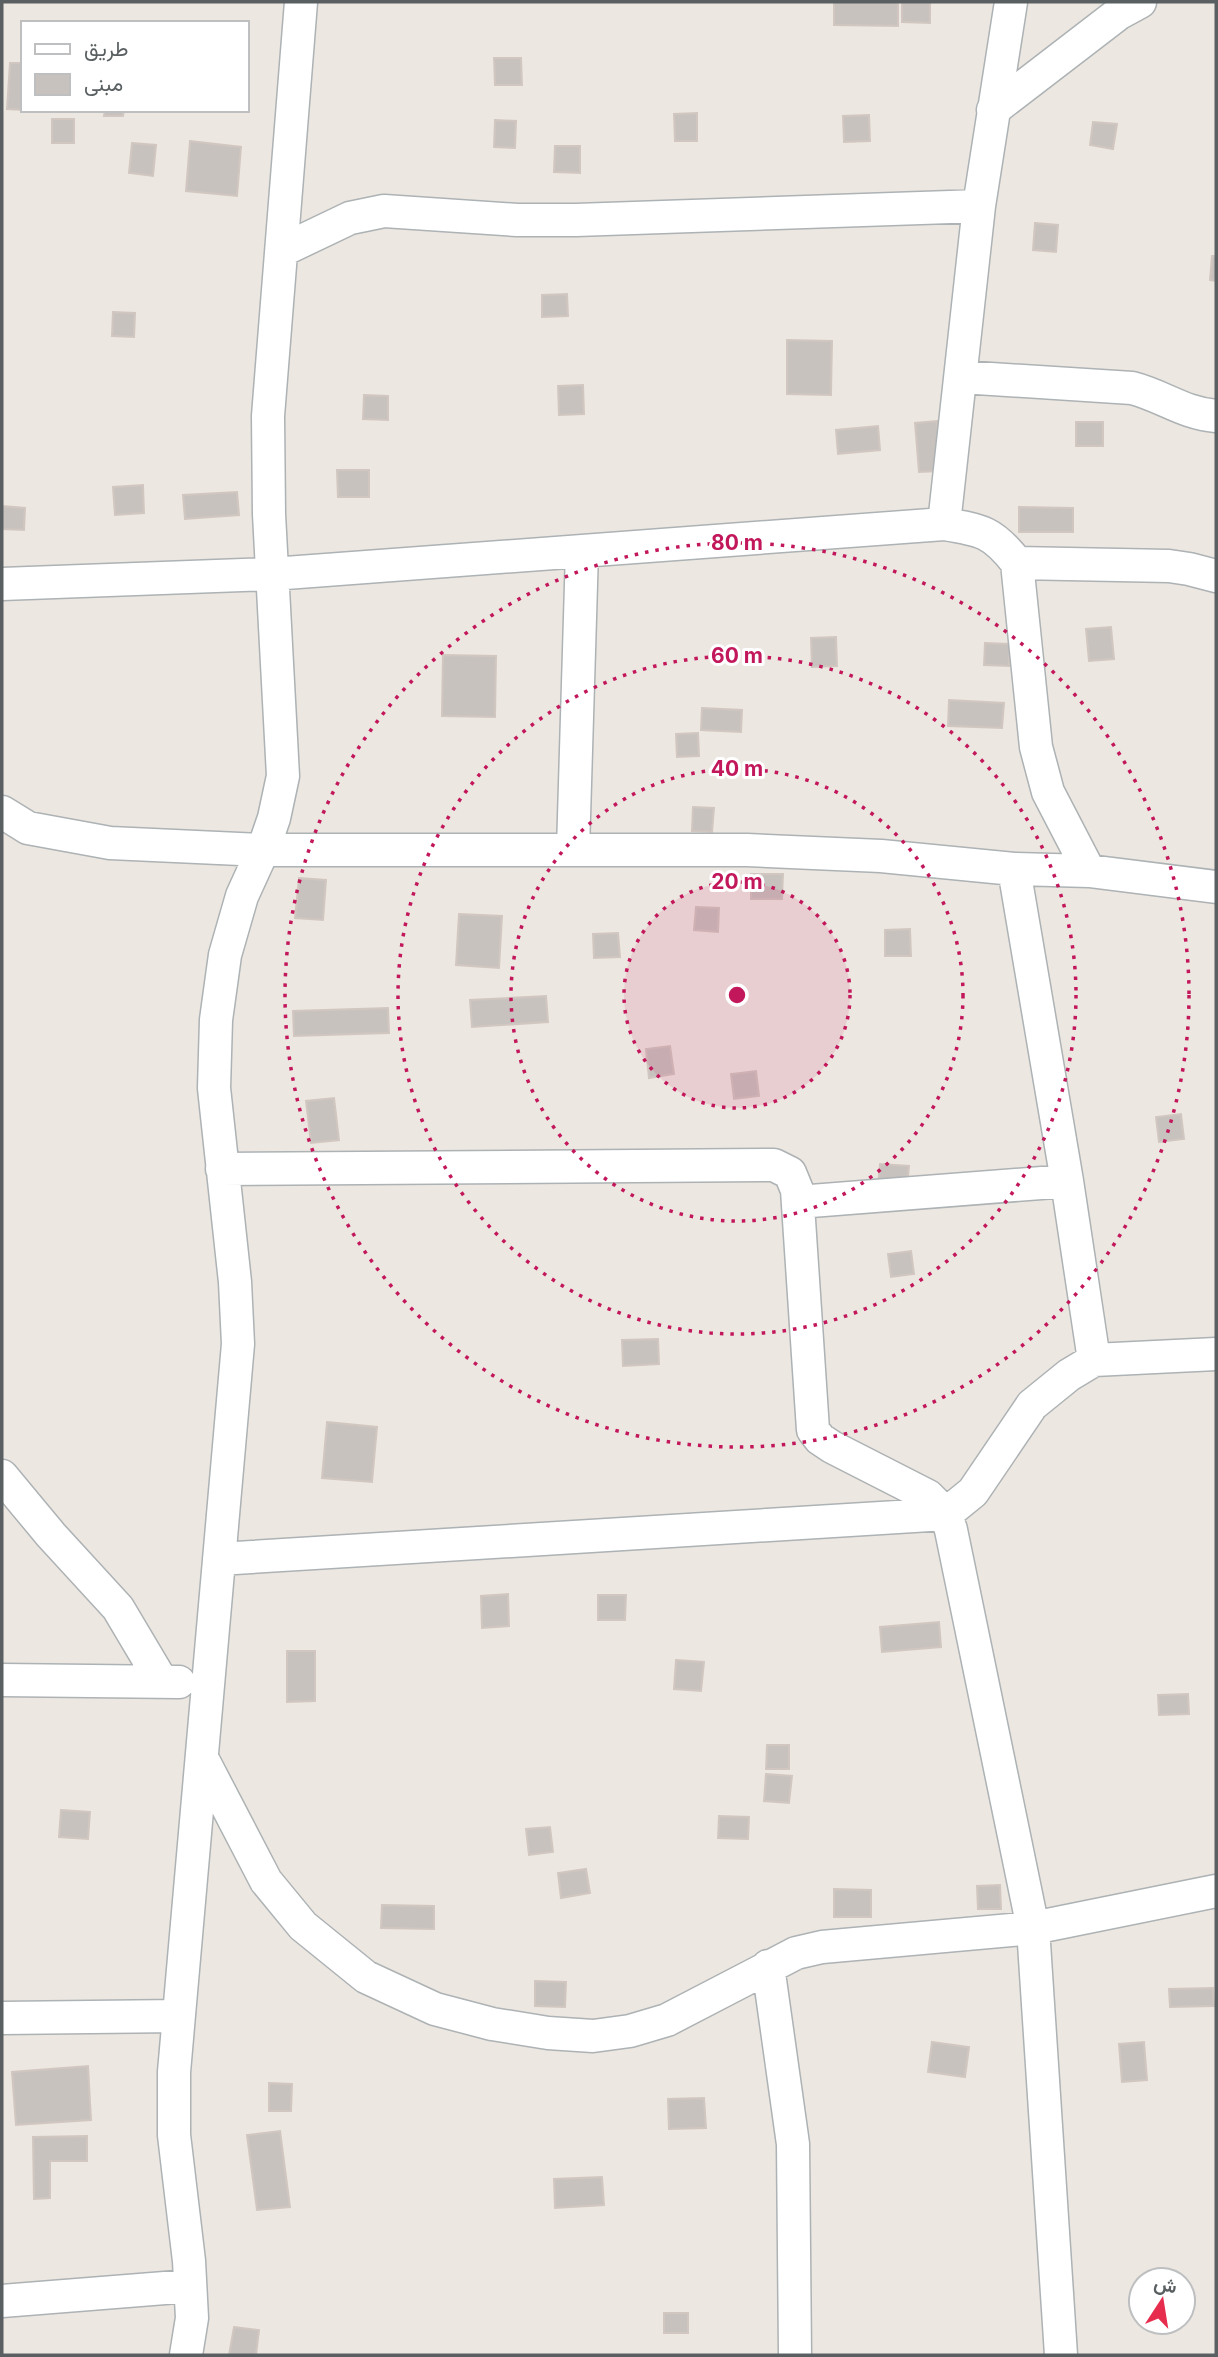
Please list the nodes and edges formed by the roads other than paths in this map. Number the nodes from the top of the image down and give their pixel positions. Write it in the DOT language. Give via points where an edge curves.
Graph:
graph roads {
  1 [pos="301,2"];
  2 [pos="1011,2"];
  3 [pos="1140,2"];
  4 [pos="993,110"];
  5 [pos="979,206"];
  6 [pos="283,250"];
  7 [pos="961,377"];
  8 [pos="1216,416"];
  9 [pos="944,524"];
  10 [pos="582,551"];
  11 [pos="1017,563"];
  12 [pos="272,573"];
  13 [pos="1216,576"];
  14 [pos="2,584"];
  15 [pos="2,812"];
  16 [pos="263,850"];
  17 [pos="573,850"];
  18 [pos="1014,869"];
  19 [pos="1089,871"];
  20 [pos="1216,887"];
  21 [pos="222,1168"];
  22 [pos="1067,1181"];
  23 [pos="798,1202"];
  24 [pos="1216,1354"];
  25 [pos="1094,1360"];
  26 [pos="2,1476"];
  27 [pos="946,1514"];
  28 [pos="219,1559"];
  29 [pos="2,1680"];
  30 [pos="162,1682"];
  31 [pos="208,1682"];
  32 [pos="202,1758"];
  33 [pos="1216,1891"];
  34 [pos="1033,1928"];
  35 [pos="768,1966"];
  36 [pos="179,2016"];
  37 [pos="2,2018"];
  38 [pos="190,2286"];
  39 [pos="2,2301"];
  40 [pos="186,2355"];
  41 [pos="794,2355"];
  42 [pos="1061,2355"];
  1 -- 6 [label="street"];
  2 -- 4 [label="street"];
  3 -- 4 [label="street"];
  4 -- 5 [label="street"];
  5 -- 6 [label="street" via="576,220 384,211 350,218"];
  5 -- 7 [label="street"];
  6 -- 12 [label="street" via="268,416"];
  7 -- 8 [label="street" via="1132,388 1181,409"];
  7 -- 9 [label="street"];
  9 -- 10 [label="street"];
  9 -- 11 [label="street" via="979,530 1002,543"];
  10 -- 12 [label="street"];
  10 -- 17 [label="street"];
  11 -- 13 [label="street" via="1169,566"];
  11 -- 19 [label="street" via="1035,747 1048,792"];
  12 -- 14 [label="street"];
  12 -- 16 [label="street" via="283,776"];
  15 -- 16 [label="street" via="29,828 110,843"];
  16 -- 17 [label="street"];
  16 -- 21 [label="street" via="242,896 225,955 216,1020 214,1088"];
  17 -- 18 [label="street" via="747,850 881,856"];
  18 -- 19 [label="street"];
  18 -- 22 [label="street"];
  19 -- 20 [label="street"];
  21 -- 23 [label="street" via="774,1165 790,1173"];
  21 -- 28 [label="street" via="237,1344"];
  22 -- 23 [label="street"];
  22 -- 25 [label="street"];
  23 -- 27 [label="street" via="813,1430 832,1447 928,1496"];
  24 -- 25 [label="street"];
  25 -- 27 [label="street" via="1032,1405 973,1492"];
  26 -- 30 [label="street" via="118,1608"];
  27 -- 28 [label="street"];
  27 -- 34 [label="street"];
  28 -- 31 [label="street"];
  29 -- 30 [label="street"];
  30 -- 31 [label="street"];
  31 -- 32 [label="street"];
  32 -- 35 [label="street" via="266,1881 303,1926 366,1977 435,2009 492,2024 593,2036 667,2020"];
  32 -- 36 [label="street"];
  33 -- 34 [label="street"];
  34 -- 35 [label="street" via="822,1947 796,1952"];
  34 -- 42 [label="street"];
  35 -- 41 [label="street" via="793,2144"];
  36 -- 37 [label="street"];
  36 -- 38 [label="street" via="174,2135"];
  38 -- 39 [label="street"];
  38 -- 40 [label="street" via="192,2318"];
}
